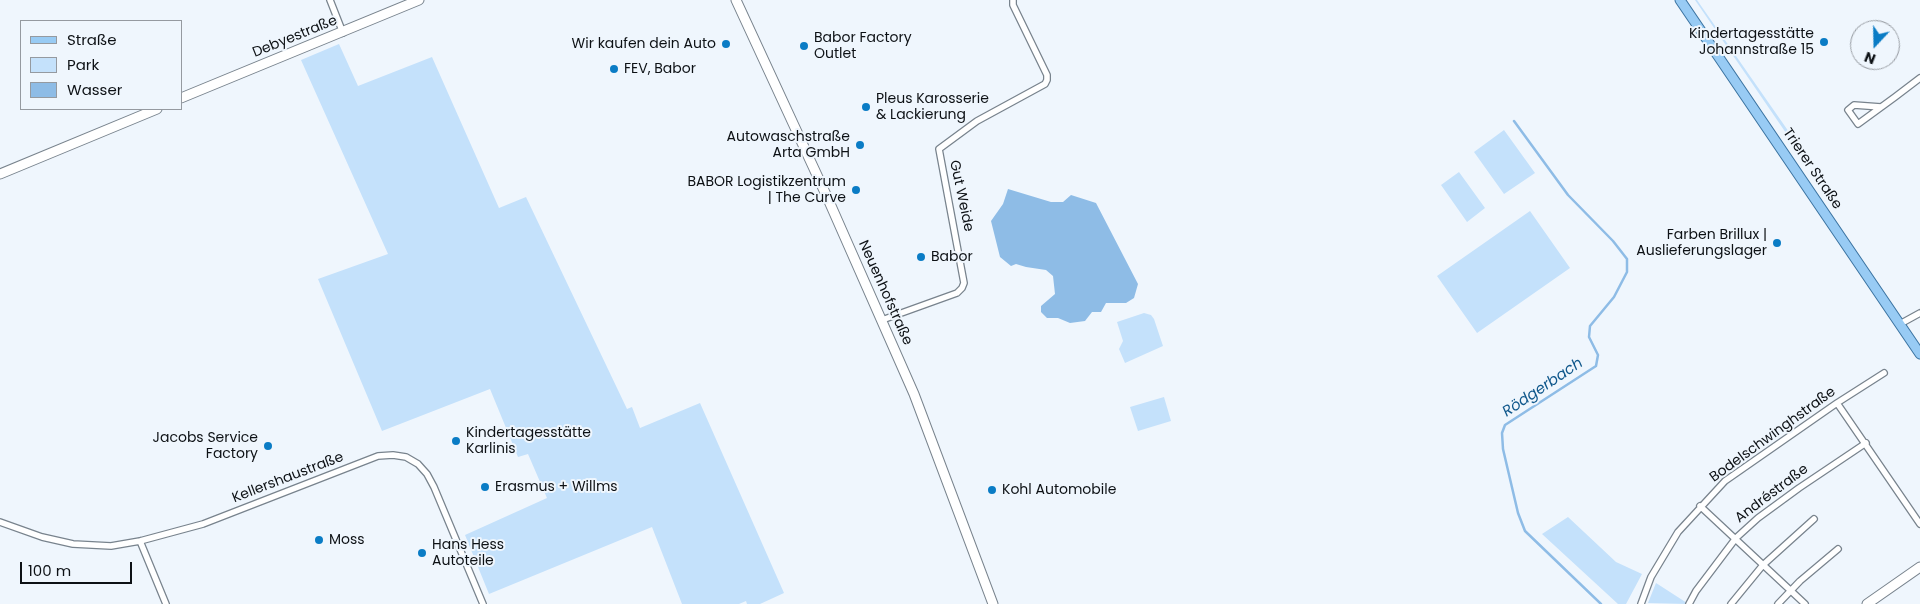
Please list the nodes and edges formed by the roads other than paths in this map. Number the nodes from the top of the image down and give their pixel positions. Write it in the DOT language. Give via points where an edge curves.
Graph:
graph roads {
  1 [pos="330,0"];
  2 [pos="419,0"];
  3 [pos="736,0"];
  4 [pos="1012,0"];
  5 [pos="1680,0"];
  6 [pos="343,32"];
  7 [pos="1920,78"];
  8 [pos="182,98"];
  9 [pos="1881,107"];
  10 [pos="155,110"];
  11 [pos="0,174"];
  12 [pos="1920,313"];
  13 [pos="882,320"];
  14 [pos="1900,324"];
  15 [pos="1920,354"];
  16 [pos="1884,373"];
  17 [pos="1837,403"];
  18 [pos="1866,443"];
  19 [pos="1700,506"];
  20 [pos="1814,519"];
  21 [pos="0,522"];
  22 [pos="1920,524"];
  23 [pos="1736,538"];
  24 [pos="140,542"];
  25 [pos="1838,549"];
  26 [pos="1763,565"];
  27 [pos="1920,567"];
  28 [pos="1790,591"];
  29 [pos="166,604"];
  30 [pos="483,604"];
  31 [pos="993,604"];
  32 [pos="1640,604"];
  33 [pos="1689,604"];
  34 [pos="1731,604"];
  35 [pos="1778,604"];
  36 [pos="1805,604"];
  37 [pos="1867,604"];
  1 -- 6 [label="street"];
  2 -- 6 [label="street, Debyestraße"];
  3 -- 13 [label="street, Neuenhofstraße"];
  4 -- 13 [label="street, Gut Weide" via="1047,80 977,121 939,149 964,283 957,292"];
  5 -- 14 [label="main road, Trierer Straße"];
  6 -- 8 [label="street, Debyestraße"];
  7 -- 9 [label="street"];
  9 -- 9 [label="street" via="1858,124 1848,110 1854,105"];
  10 -- 11 [label="street"];
  12 -- 14 [label="street"];
  13 -- 31 [label="street, Neuenhofstraße" via="914,394"];
  14 -- 15 [label="main road, Trierer Straße"];
  16 -- 17 [label="street, Bodelschwinghstraße"];
  17 -- 18 [label="street"];
  17 -- 19 [label="street, Bodelschwinghstraße" via="1725,481"];
  18 -- 22 [label="street"];
  18 -- 23 [label="street, Andréstraße" via="1799,488"];
  19 -- 23 [label="street"];
  19 -- 32 [label="street, Bodelschwinghstraße" via="1661,559"];
  20 -- 26 [label="street"];
  21 -- 24 [label="street, Kellershaustraße" via="73,544 111,546"];
  23 -- 26 [label="street"];
  23 -- 33 [label="street, Andréstraße"];
  24 -- 29 [label="street"];
  24 -- 30 [label="street, Kellershaustraße" via="204,524 378,456 406,457 418,464 434,486"];
  25 -- 28 [label="street"];
  26 -- 28 [label="street"];
  26 -- 34 [label="street"];
  27 -- 37 [label="street"];
  28 -- 35 [label="street"];
  28 -- 36 [label="street"];
}
